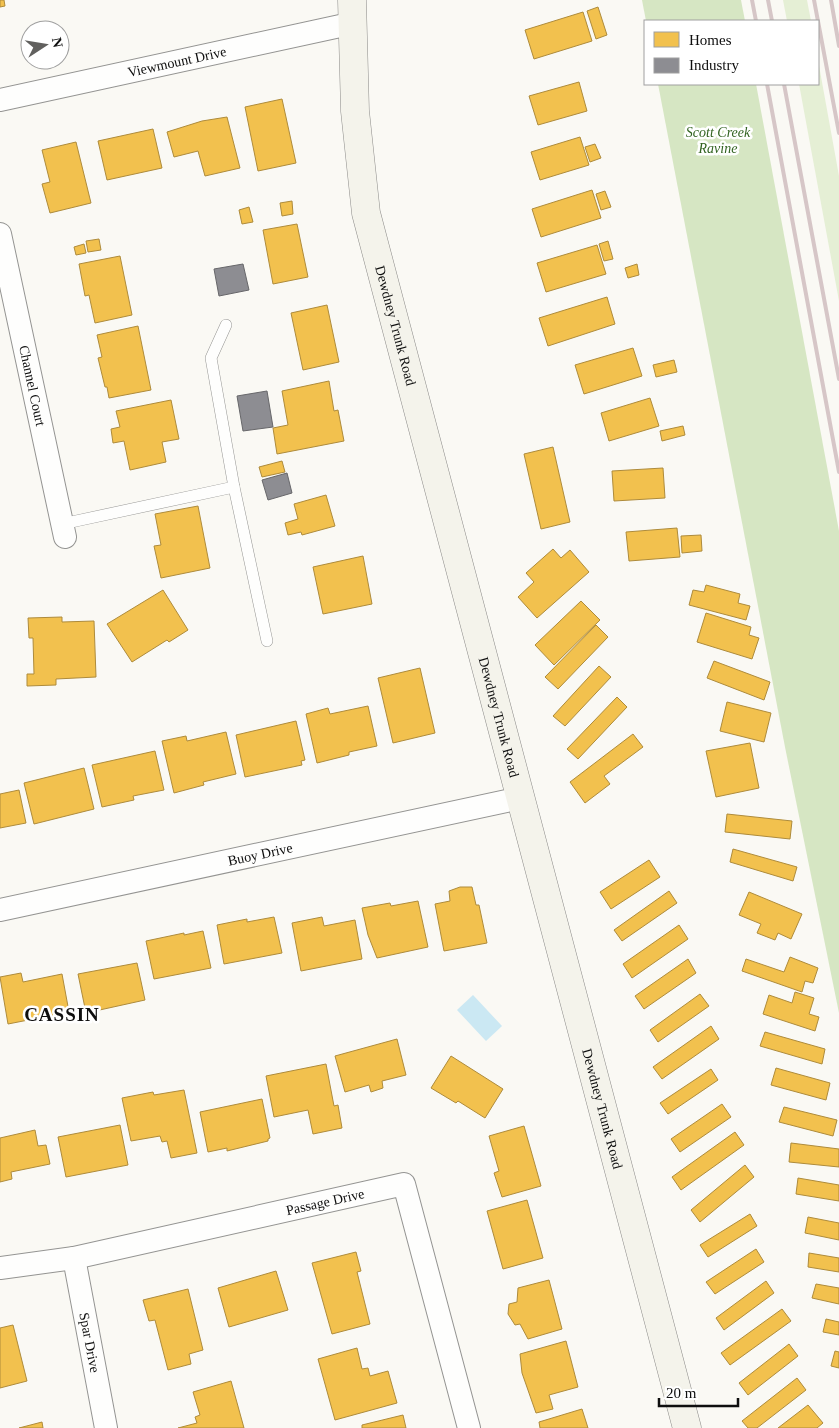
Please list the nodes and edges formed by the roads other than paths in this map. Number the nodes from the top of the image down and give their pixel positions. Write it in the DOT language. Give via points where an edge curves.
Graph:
graph roads {
  1 [pos="353,12"];
  2 [pos="0,100"];
  3 [pos="0,234"];
  4 [pos="226,324"];
  5 [pos="234,487"];
  6 [pos="64,530"];
  7 [pos="268,641"];
  8 [pos="520,798"];
  9 [pos="0,910"];
  10 [pos="74,1258"];
  11 [pos="0,1268"];
  12 [pos="106,1428"];
  13 [pos="469,1428"];
  14 [pos="687,1428"];
  1 -- 2 [label="street, Viewmount Drive"];
  1 -- 8 [label="main road, Dewdney Trunk Road" via="355,111 366,213"];
  3 -- 6 [label="street, Channel Court"];
  4 -- 5 [label="lane" via="211,358"];
  5 -- 6 [label="lane"];
  5 -- 7 [label="lane"];
  8 -- 9 [label="street, Buoy Drive"];
  8 -- 14 [label="main road, Dewdney Trunk Road"];
  10 -- 11 [label="street, Passage Drive"];
  10 -- 12 [label="street, Spar Drive"];
  10 -- 13 [label="street, Passage Drive" via="404,1184"];
}
